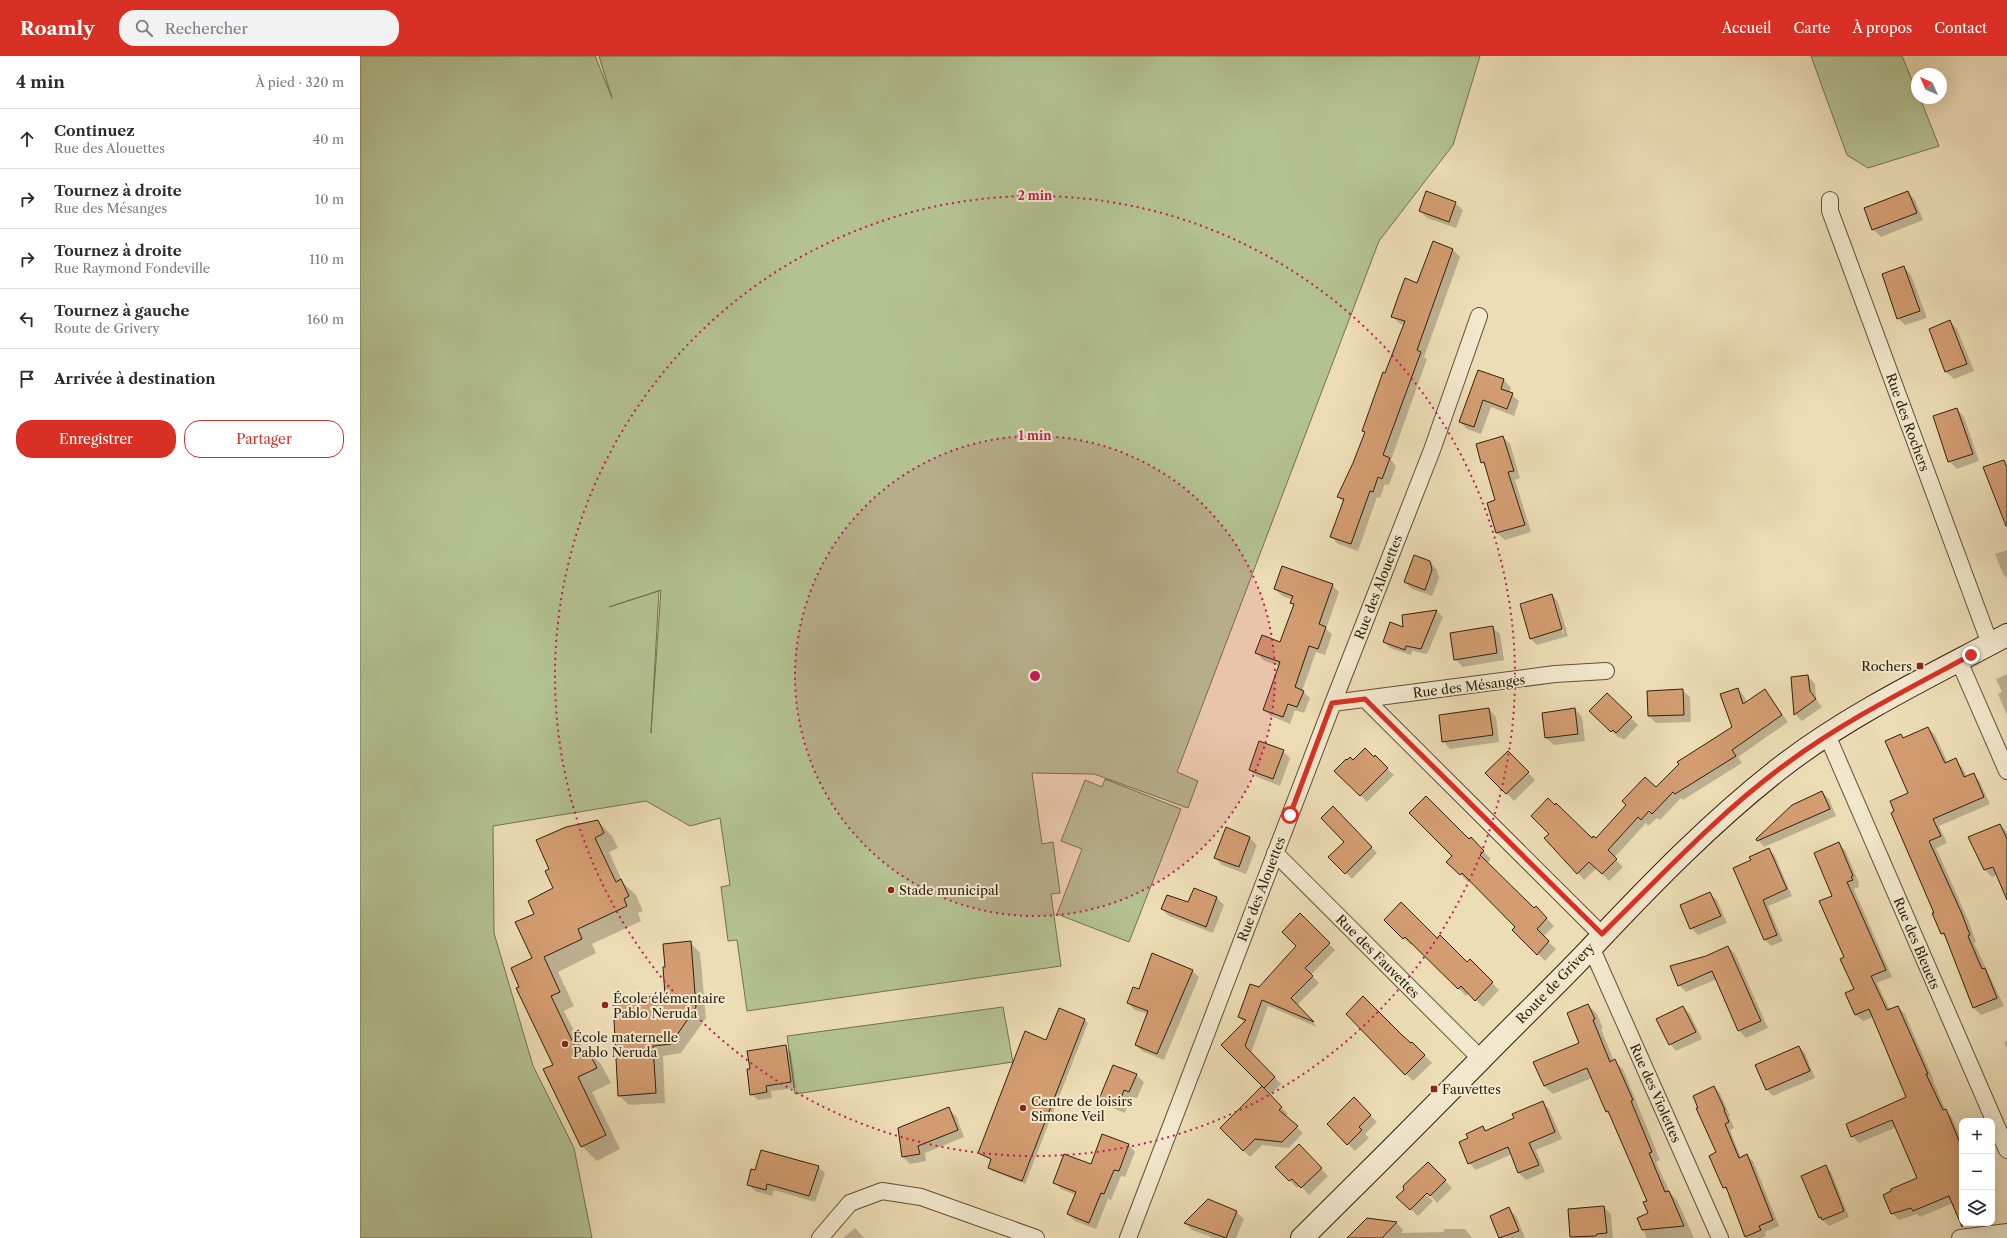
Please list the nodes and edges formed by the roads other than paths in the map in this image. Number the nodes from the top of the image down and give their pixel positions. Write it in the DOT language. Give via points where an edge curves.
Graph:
graph roads {
  1 [pos="1830,200"];
  2 [pos="1479,316"];
  3 [pos="1998,640"];
  4 [pos="1959,661"];
  5 [pos="1606,671"];
  6 [pos="1365,699"];
  7 [pos="1332,703"];
  8 [pos="1827,735"];
  9 [pos="2007,771"];
  10 [pos="1275,853"];
  11 [pos="1597,941"];
  12 [pos="1481,1058"];
  13 [pos="2007,1150"];
  14 [pos="2007,1232"];
  15 [pos="1032,1237"];
  16 [pos="820,1238"];
  17 [pos="1128,1238"];
  18 [pos="1302,1238"];
  19 [pos="1720,1238"];
  20 [pos="1960,1238"];
  1 -- 3 [label="street, Rue des Rochers" via="1830,211"];
  2 -- 7 [label="street, Rue des Alouettes" via="1432,450"];
  3 -- 4 [label="street, Route de Grivery"];
  4 -- 8 [label="street, Route de Grivery" via="1896,694"];
  4 -- 9 [label="street"];
  5 -- 6 [label="street, Rue des Mésanges" via="1555,674"];
  6 -- 7 [label="street, Rue des Mésanges"];
  6 -- 11 [label="street"];
  7 -- 10 [label="street, Rue des Alouettes"];
  8 -- 11 [label="street, Route de Grivery" via="1785,764 1715,823"];
  8 -- 13 [label="street, Rue des Bleuets"];
  10 -- 12 [label="street, Rue des Fauvettes"];
  10 -- 17 [label="street, Rue des Alouettes"];
  11 -- 12 [label="street, Route de Grivery"];
  11 -- 19 [label="street, Rue des Violettes"];
  12 -- 18 [label="street, Route de Grivery"];
  14 -- 20 [label="street"];
  15 -- 16 [label="street" via="921,1197 882,1191 850,1203"];
}
